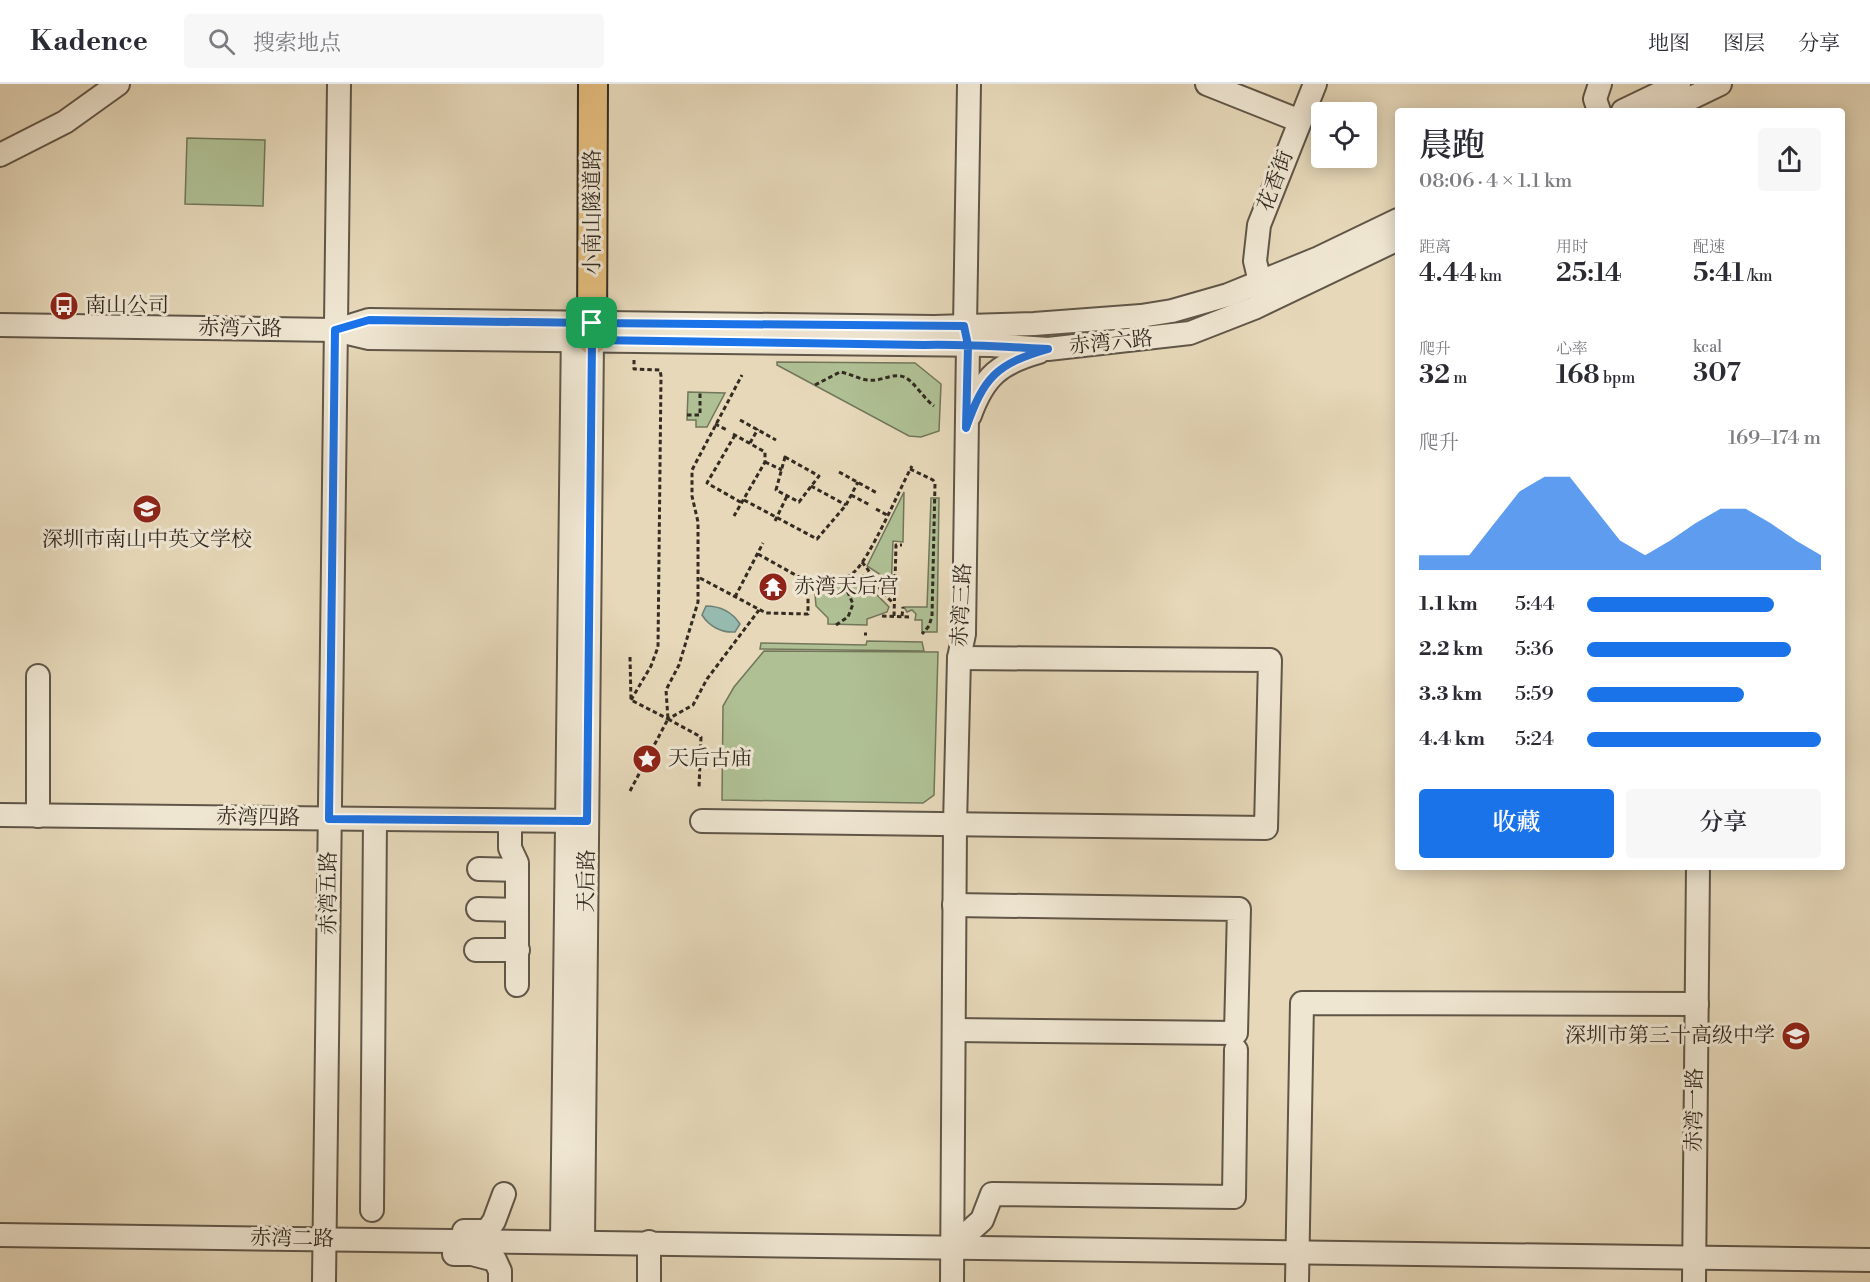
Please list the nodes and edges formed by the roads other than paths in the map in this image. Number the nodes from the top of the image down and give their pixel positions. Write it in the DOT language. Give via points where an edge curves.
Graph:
graph roads {
  1 [pos="117,84"];
  2 [pos="339,84"];
  3 [pos="575,84"];
  4 [pos="593,84"];
  5 [pos="969,84"];
  6 [pos="1207,84"];
  7 [pos="1315,84"];
  8 [pos="1600,84"];
  9 [pos="1679,84"];
  10 [pos="1720,84"];
  11 [pos="1598,108"];
  12 [pos="1629,108"];
  13 [pos="1670,108"];
  14 [pos="1300,121"];
  15 [pos="0,155"];
  16 [pos="1395,221"];
  17 [pos="1395,240"];
  18 [pos="1260,282"];
  19 [pos="0,325"];
  20 [pos="335,330"];
  21 [pos="583,331"];
  22 [pos="962,339"];
  23 [pos="1048,349"];
  24 [pos="966,428"];
  25 [pos="959,658"];
  26 [pos="38,676"];
  27 [pos="0,815"];
  28 [pos="38,816"];
  29 [pos="329,819"];
  30 [pos="375,819"];
  31 [pos="510,820"];
  32 [pos="577,821"];
  33 [pos="702,821"];
  34 [pos="955,825"];
  35 [pos="479,869"];
  36 [pos="517,870"];
  37 [pos="1698,870"];
  38 [pos="954,906"];
  39 [pos="478,909"];
  40 [pos="517,910"];
  41 [pos="476,950"];
  42 [pos="518,950"];
  43 [pos="518,985"];
  44 [pos="1697,1004"];
  45 [pos="954,1030"];
  46 [pos="1236,1050"];
  47 [pos="504,1194"];
  48 [pos="372,1210"];
  49 [pos="0,1235"];
  50 [pos="326,1240"];
  51 [pos="572,1242"];
  52 [pos="649,1242"];
  53 [pos="952,1247"];
  54 [pos="1298,1252"];
  55 [pos="1694,1258"];
  56 [pos="1870,1260"];
  57 [pos="324,1282"];
  58 [pos="500,1282"];
  59 [pos="649,1282"];
  60 [pos="952,1282"];
  61 [pos="1297,1282"];
  62 [pos="1694,1282"];
  1 -- 15 [label="street" via="65,122"];
  2 -- 20 [label="street, 赤湾五路"];
  3 -- 21 [label="main road, 小南山隧道路"];
  4 -- 21 [label="main road, 小南山隧道路"];
  5 -- 22 [label="street, 赤湾三路"];
  6 -- 14 [label="street"];
  7 -- 14 [label="street, 花香街"];
  8 -- 11 [label="street" via="1595,99"];
  9 -- 12 [label="street"];
  10 -- 13 [label="street"];
  14 -- 18 [label="street, 花香街" via="1259,225 1256,261"];
  16 -- 18 [label="street, 赤湾六路"];
  17 -- 23 [label="street, 赤湾六路" via="1254,309 1190,333"];
  18 -- 22 [label="street, 赤湾六路" via="1197,305 1141,316"];
  19 -- 20 [label="street, 赤湾六路"];
  20 -- 21 [label="street, 赤湾六路" via="369,320"];
  20 -- 29 [label="street, 赤湾五路"];
  21 -- 22 [label="street, 赤湾六路"];
  21 -- 32 [label="street, 天后路"];
  22 -- 23 [label="street, 赤湾六路"];
  22 -- 24 [label="street, 赤湾三路"];
  22 -- 25 [label="street, 赤湾三路" via="953,632"];
  23 -- 24 [label="street" via="1020,357 994,372 981,391"];
  24 -- 25 [label="street, 赤湾三路" via="964,634"];
  25 -- 34 [label="street"];
  25 -- 34 [label="street" via="1270,660 1267,817 1266,828"];
  26 -- 28 [label="street"];
  27 -- 28 [label="street, 赤湾四路"];
  28 -- 29 [label="street, 赤湾四路"];
  29 -- 30 [label="street, 赤湾四路"];
  29 -- 50 [label="street, 赤湾五路"];
  30 -- 31 [label="street, 赤湾四路"];
  30 -- 48 [label="street"];
  31 -- 32 [label="street, 赤湾四路"];
  31 -- 36 [label="street" via="510,848"];
  32 -- 51 [label="street, 天后路"];
  33 -- 34 [label="street"];
  34 -- 38 [label="street"];
  35 -- 36 [label="street"];
  36 -- 40 [label="street"];
  37 -- 44 [label="street, 赤湾一路"];
  38 -- 45 [label="street"];
  38 -- 45 [label="street" via="1239,909 1236,1033"];
  39 -- 40 [label="street"];
  40 -- 42 [label="street"];
  41 -- 42 [label="street"];
  42 -- 43 [label="street"];
  44 -- 54 [label="street" via="1302,1003"];
  44 -- 55 [label="street, 赤湾一路"];
  45 -- 53 [label="street"];
  46 -- 53 [label="street" via="1234,1197 992,1194 982,1220"];
  47 -- 50 [label="street" via="487,1231 358,1230"];
  49 -- 50 [label="street, 赤湾二路"];
  50 -- 51 [label="street, 赤湾二路"];
  50 -- 57 [label="street, 赤湾五路"];
  50 -- 58 [label="street" via="357,1254 472,1254 495,1260"];
  51 -- 52 [label="street, 赤湾二路"];
  52 -- 53 [label="street, 赤湾二路"];
  52 -- 59 [label="street"];
  53 -- 54 [label="street, 赤湾二路"];
  53 -- 60 [label="street"];
  54 -- 55 [label="street, 赤湾二路"];
  54 -- 61 [label="street"];
  55 -- 56 [label="street"];
  55 -- 62 [label="street, 赤湾一路"];
}
